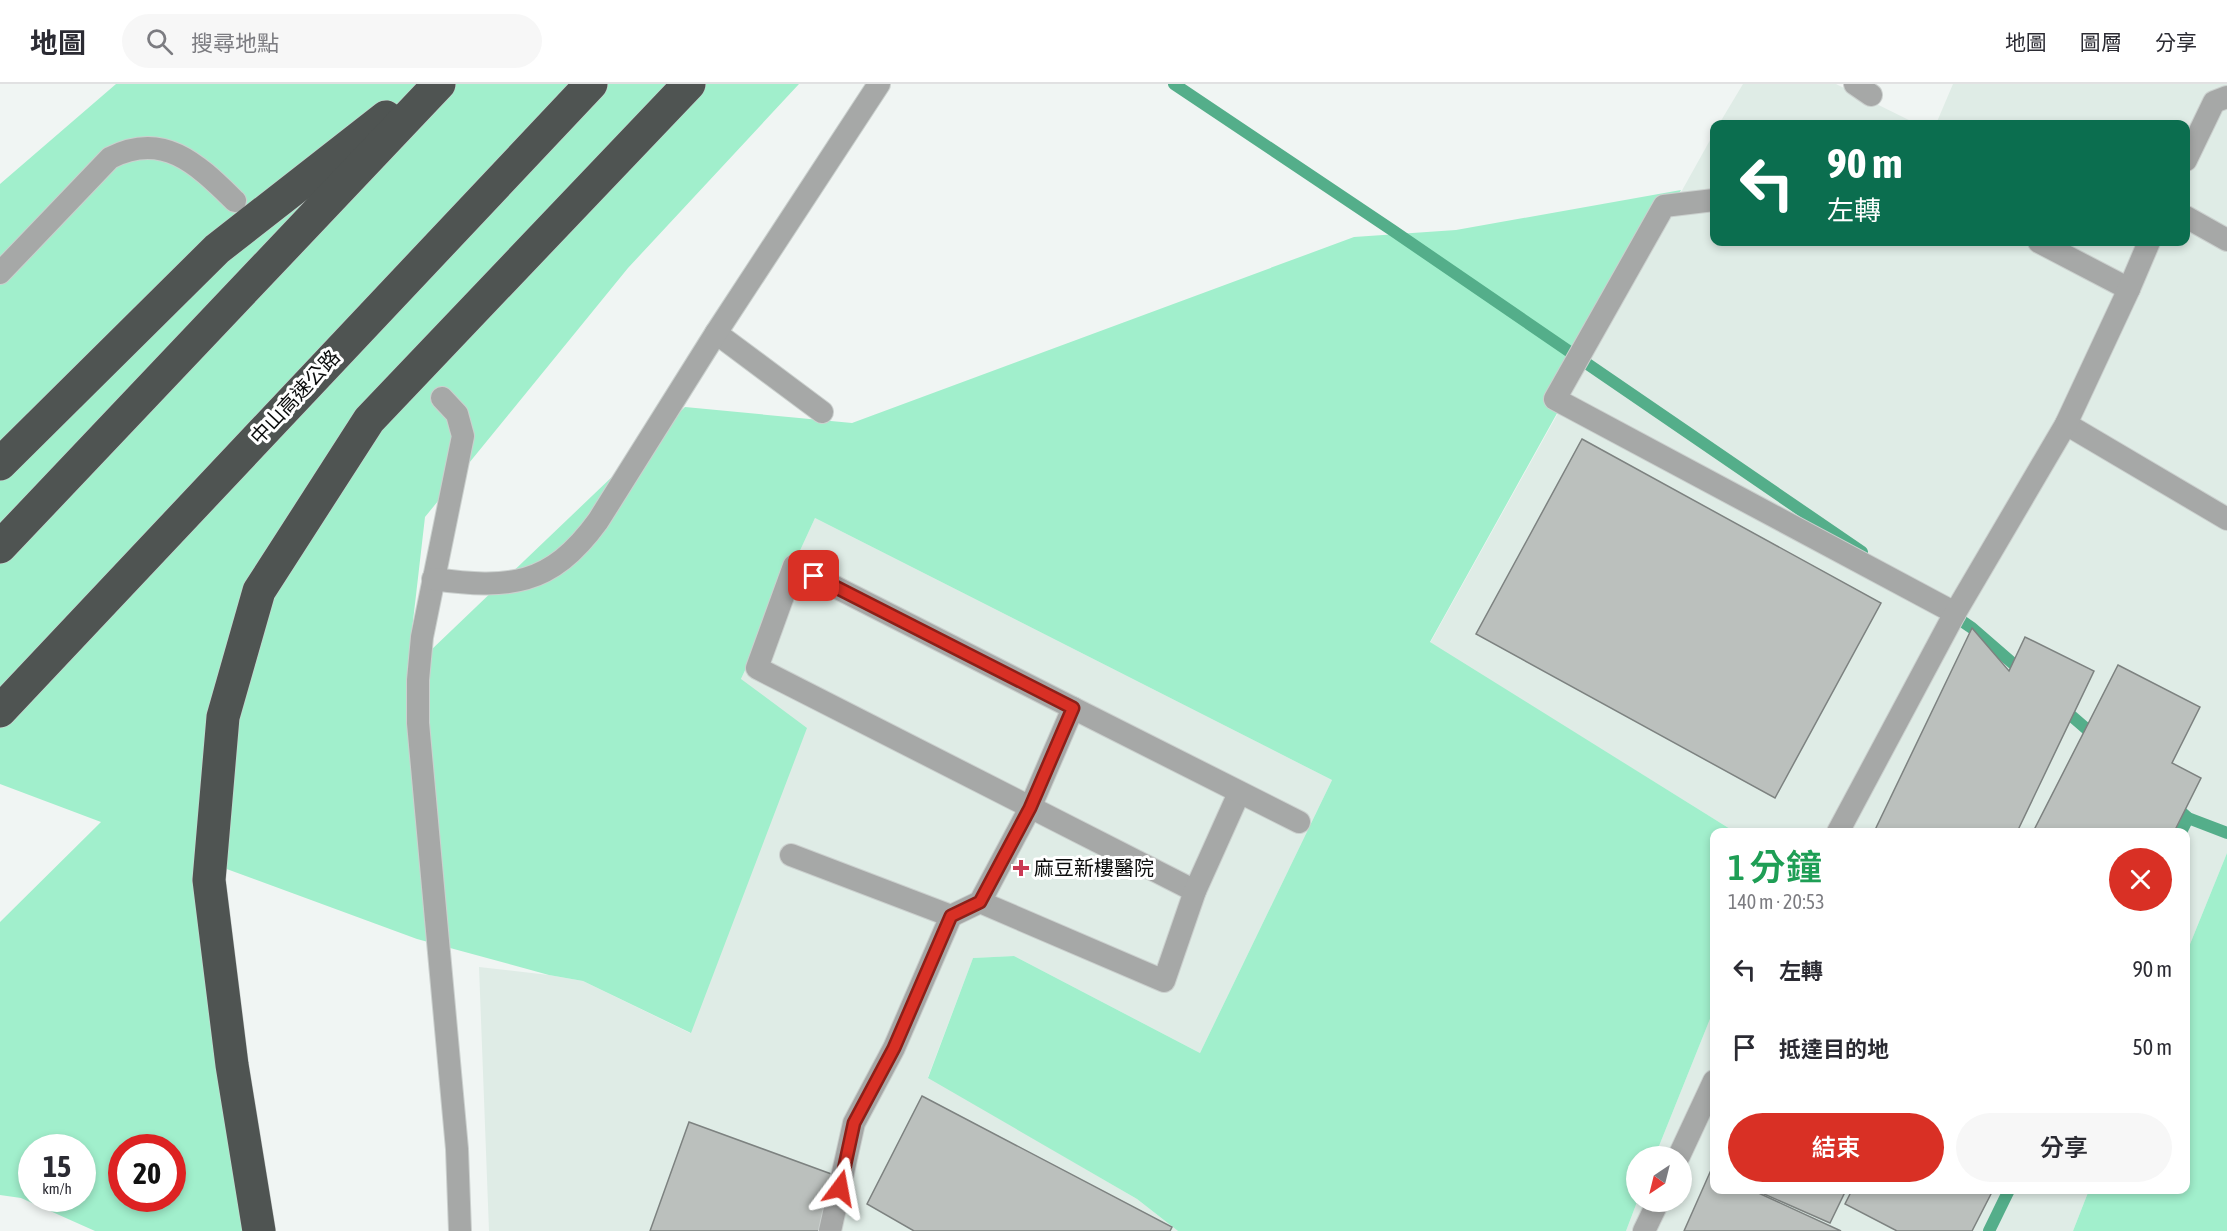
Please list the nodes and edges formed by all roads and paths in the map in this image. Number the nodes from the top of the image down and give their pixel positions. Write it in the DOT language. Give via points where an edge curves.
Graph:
graph roads {
  1 [pos="428,84"];
  2 [pos="440,84"];
  3 [pos="591,84"];
  4 [pos="689,84"];
  5 [pos="879,84"];
  6 [pos="2227,97"];
  7 [pos="2190,152"];
  8 [pos="1710,200"];
  9 [pos="235,201"];
  10 [pos="2190,219"];
  11 [pos="2227,240"];
  12 [pos="2047,246"];
  13 [pos="2147,246"];
  14 [pos="0,273"];
  15 [pos="2129,289"];
  16 [pos="716,333"];
  17 [pos="442,398"];
  18 [pos="822,412"];
  19 [pos="2066,424"];
  20 [pos="0,464"];
  21 [pos="2227,519"];
  22 [pos="0,547"];
  23 [pos="433,579"];
  24 [pos="1955,614"];
  25 [pos="1073,708"];
  26 [pos="0,711"];
  27 [pos="1239,793"];
  28 [pos="1030,808"];
  29 [pos="1299,822"];
  30 [pos="1840,828"];
  31 [pos="791,855"];
  32 [pos="1196,891"];
  33 [pos="980,902"];
  34 [pos="951,916"];
  35 [pos="1710,1090"];
  36 [pos="1684,1146"];
  37 [pos="1653,1212"];
  38 [pos="259,1231"];
  39 [pos="460,1231"];
  40 [pos="830,1231"];
  41 [pos="1644,1231"];
  1 -- 20 [label="highway" via="217,249"];
  2 -- 22 [label="highway"];
  3 -- 26 [label="highway, 中山高速公路"];
  4 -- 38 [label="highway" via="369,420 259,591 223,717 209,879 232,1065"];
  5 -- 16 [label="lane"];
  6 -- 7 [label="lane" via="2214,102"];
  8 -- 24 [label="lane" via="1665,206 1555,399"];
  9 -- 14 [label="lane" via="211,178 169,150 125,150 110,158"];
  10 -- 11 [label="lane"];
  12 -- 15 [label="lane"];
  13 -- 15 [label="lane"];
  15 -- 19 [label="lane"];
  16 -- 18 [label="lane"];
  16 -- 23 [label="lane" via="598,521 570,555 528,578 503,584"];
  17 -- 23 [label="lane" via="457,414 463,436"];
  19 -- 21 [label="lane"];
  19 -- 24 [label="lane"];
  23 -- 39 [label="lane" via="422,637 418,723 457,1149"];
  24 -- 30 [label="lane"];
  25 -- 27 [label="lane"];
  25 -- 28 [label="lane"];
  25 -- 28 [label="lane" via="794,566 757,668"];
  27 -- 29 [label="lane"];
  27 -- 32 [label="lane"];
  28 -- 32 [label="lane"];
  28 -- 33 [label="lane"];
  31 -- 34 [label="lane"];
  32 -- 33 [label="lane" via="1164,981"];
  33 -- 34 [label="lane"];
  34 -- 40 [label="lane" via="894,1048 854,1123"];
  35 -- 36 [label="lane"];
  37 -- 41 [label="lane"];
}
